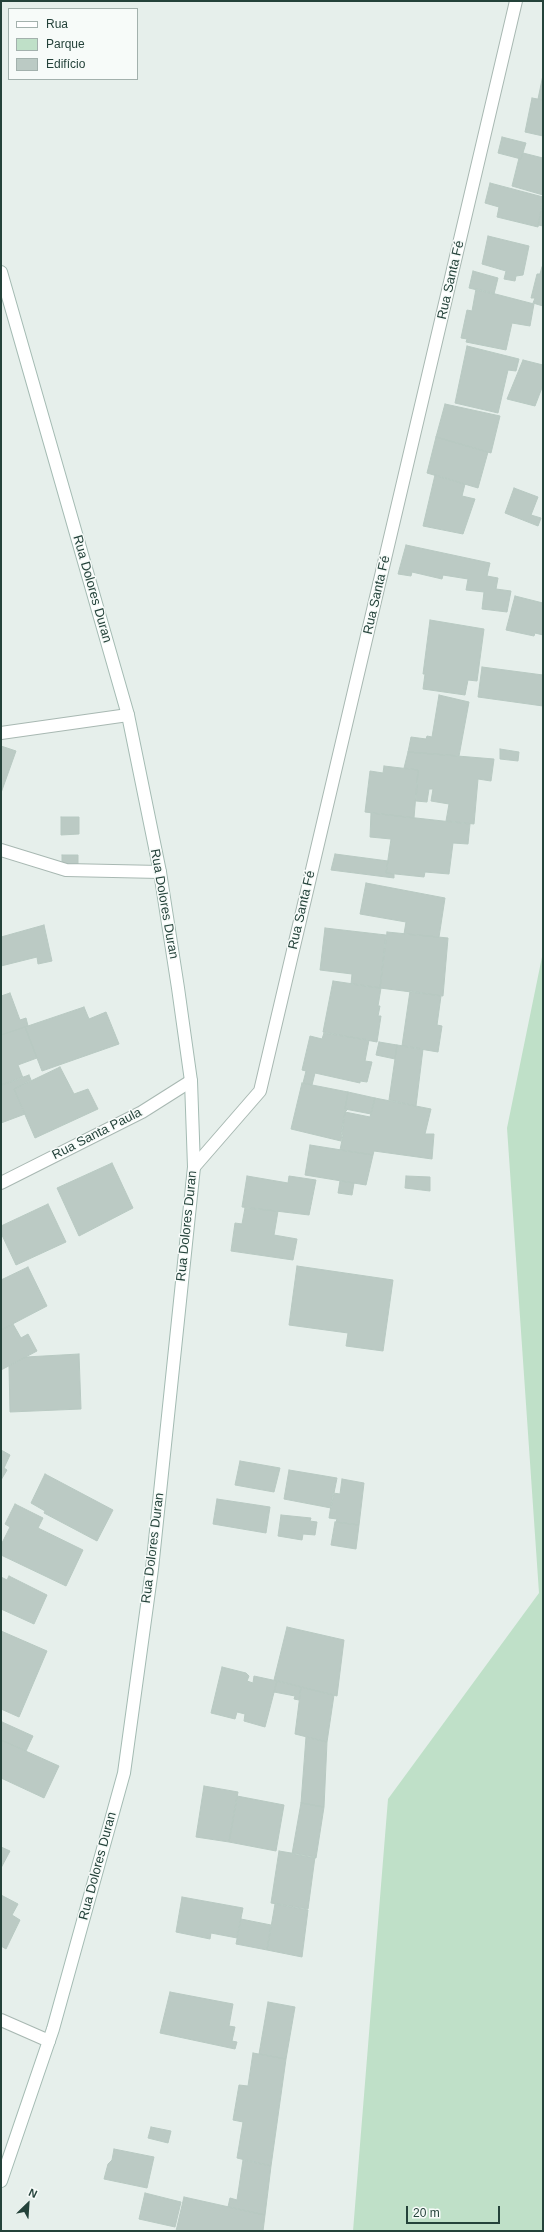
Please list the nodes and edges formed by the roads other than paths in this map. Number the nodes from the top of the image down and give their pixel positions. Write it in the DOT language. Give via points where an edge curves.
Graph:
graph roads {
  1 [pos="516,1"];
  2 [pos="1,272"];
  3 [pos="128,715"];
  4 [pos="1,733"];
  5 [pos="1,850"];
  6 [pos="160,872"];
  7 [pos="191,1081"];
  8 [pos="194,1167"];
  9 [pos="1,1183"];
  10 [pos="1,2020"];
  11 [pos="49,2041"];
  12 [pos="1,2181"];
  1 -- 8 [label="street, Rua Santa Fé" via="260,1091"];
  2 -- 3 [label="street, Rua Dolores Duran"];
  3 -- 4 [label="street"];
  3 -- 6 [label="street, Rua Dolores Duran"];
  5 -- 6 [label="street" via="66,870"];
  6 -- 7 [label="street, Rua Dolores Duran"];
  7 -- 8 [label="street, Rua Dolores Duran"];
  7 -- 9 [label="street, Rua Santa Paula" via="142,1112"];
  8 -- 11 [label="street, Rua Dolores Duran" via="152,1569 124,1773"];
  10 -- 11 [label="street"];
  11 -- 12 [label="street, Rua Dolores Duran"];
}
